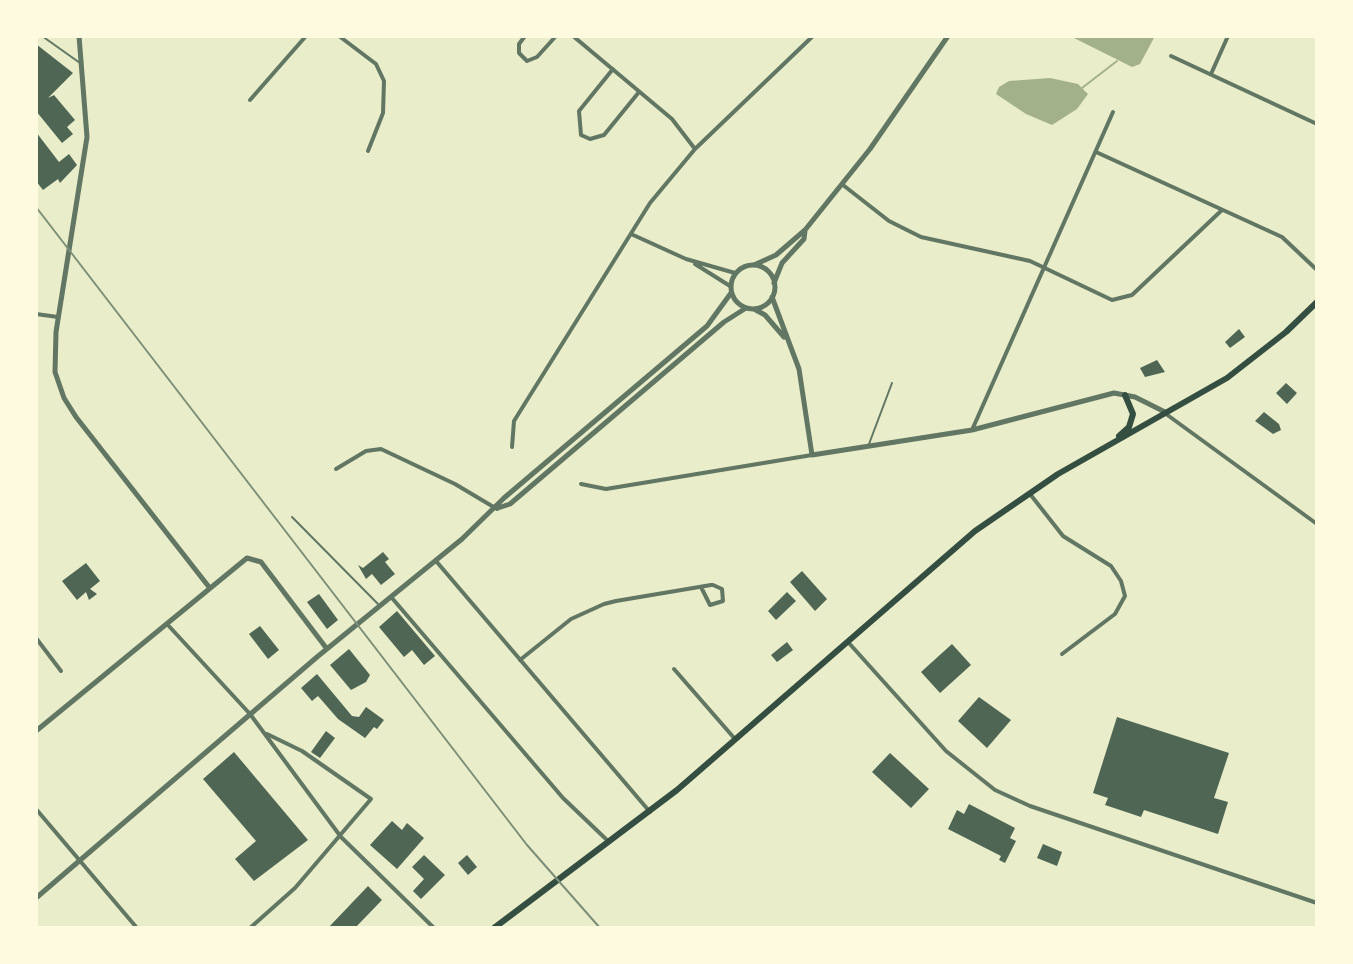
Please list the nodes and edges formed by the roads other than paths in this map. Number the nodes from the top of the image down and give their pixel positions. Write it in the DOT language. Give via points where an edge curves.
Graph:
graph roads {
  1 [pos="42,36"];
  2 [pos="79,36"];
  3 [pos="306,36"];
  4 [pos="339,36"];
  5 [pos="525,36"];
  6 [pos="556,36"];
  7 [pos="573,36"];
  8 [pos="813,36"];
  9 [pos="948,36"];
  10 [pos="1228,36"];
  11 [pos="1171,56"];
  12 [pos="83,64"];
  13 [pos="613,69"];
  14 [pos="1211,74"];
  15 [pos="640,91"];
  16 [pos="250,100"];
  17 [pos="1113,112"];
  18 [pos="1317,124"];
  19 [pos="695,149"];
  20 [pos="368,151"];
  21 [pos="1096,152"];
  22 [pos="843,185"];
  23 [pos="1222,210"];
  24 [pos="805,230"];
  25 [pos="631,234"];
  26 [pos="686,259"];
  27 [pos="754,265"];
  28 [pos="1044,268"];
  29 [pos="1317,270"];
  30 [pos="735,273"];
  31 [pos="774,283"];
  32 [pos="731,290"];
  33 [pos="772,297"];
  34 [pos="1317,302"];
  35 [pos="750,309"];
  36 [pos="36,314"];
  37 [pos="58,317"];
  38 [pos="787,341"];
  39 [pos="892,383"];
  40 [pos="1125,395"];
  41 [pos="1165,412"];
  42 [pos="972,430"];
  43 [pos="1113,442"];
  44 [pos="868,445"];
  45 [pos="512,447"];
  46 [pos="812,455"];
  47 [pos="336,469"];
  48 [pos="581,484"];
  49 [pos="1029,492"];
  50 [pos="497,509"];
  51 [pos="292,517"];
  52 [pos="1317,524"];
  53 [pos="436,561"];
  54 [pos="209,587"];
  55 [pos="701,587"];
  56 [pos="392,598"];
  57 [pos="381,607"];
  58 [pos="165,622"];
  59 [pos="36,638"];
  60 [pos="847,640"];
  61 [pos="327,649"];
  62 [pos="1062,654"];
  63 [pos="520,660"];
  64 [pos="674,669"];
  65 [pos="61,671"];
  66 [pos="250,714"];
  67 [pos="36,731"];
  68 [pos="264,733"];
  69 [pos="735,739"];
  70 [pos="36,809"];
  71 [pos="650,812"];
  72 [pos="341,837"];
  73 [pos="609,843"];
  74 [pos="80,860"];
  75 [pos="36,898"];
  76 [pos="1317,903"];
  77 [pos="137,928"];
  78 [pos="250,928"];
  79 [pos="434,928"];
  80 [pos="494,928"];
  1 -- 12 [label="lane"];
  2 -- 12 [label="street"];
  3 -- 16 [label="street"];
  4 -- 20 [label="street" via="376,64 384,81 383,113"];
  5 -- 6 [label="street" via="519,53 527,61"];
  7 -- 13 [label="street"];
  8 -- 19 [label="street"];
  9 -- 22 [label="street"];
  10 -- 14 [label="street"];
  11 -- 14 [label="street"];
  12 -- 37 [label="street" via="87,137"];
  13 -- 15 [label="street"];
  13 -- 15 [label="street" via="579,111 581,135 604,135"];
  14 -- 18 [label="street"];
  15 -- 19 [label="street"];
  17 -- 21 [label="street"];
  19 -- 25 [label="street"];
  21 -- 23 [label="street"];
  21 -- 28 [label="street"];
  22 -- 24 [label="street"];
  22 -- 28 [label="street" via="889,221 921,237 1001,253"];
  23 -- 28 [label="street" via="1132,295 1112,300"];
  23 -- 29 [label="street" via="1282,237"];
  24 -- 27 [label="street" via="767,262"];
  24 -- 31 [label="street"];
  25 -- 26 [label="street"];
  25 -- 45 [label="street" via="514,421"];
  26 -- 30 [label="street"];
  26 -- 32 [label="street"];
  27 -- 30 [label="street"];
  27 -- 31 [label="street" via="767,271"];
  28 -- 42 [label="street"];
  30 -- 32 [label="street"];
  31 -- 33 [label="street"];
  32 -- 35 [label="street"];
  32 -- 50 [label="street" via="707,326"];
  33 -- 35 [label="street" via="765,306"];
  33 -- 38 [label="street"];
  34 -- 41 [label="highway" via="1227,378"];
  35 -- 38 [label="street" via="765,315"];
  35 -- 50 [label="street" via="724,322 510,504"];
  36 -- 37 [label="street"];
  37 -- 54 [label="street" via="54,360 69,407"];
  38 -- 46 [label="street" via="799,369"];
  39 -- 44 [label="lane"];
  40 -- 41 [label="street"];
  40 -- 42 [label="street" via="1114,393"];
  40 -- 43 [label="highway" via="1133,416"];
  41 -- 43 [label="highway"];
  41 -- 52 [label="street"];
  42 -- 44 [label="street"];
  43 -- 49 [label="highway"];
  44 -- 46 [label="street"];
  46 -- 48 [label="street" via="606,489"];
  47 -- 50 [label="street" via="366,451 381,449"];
  49 -- 60 [label="highway" via="953,548"];
  49 -- 62 [label="street" via="1063,536 1111,566 1125,596 1115,614"];
  50 -- 53 [label="street"];
  51 -- 57 [label="lane"];
  53 -- 56 [label="street"];
  53 -- 63 [label="street"];
  54 -- 58 [label="street"];
  54 -- 61 [label="street" via="241,560 261,562"];
  55 -- 55 [label="street" via="720,588 723,601 710,605"];
  55 -- 63 [label="street" via="592,608"];
  56 -- 57 [label="street"];
  56 -- 73 [label="street" via="563,798"];
  57 -- 61 [label="street"];
  58 -- 66 [label="street"];
  58 -- 67 [label="street"];
  59 -- 65 [label="street"];
  60 -- 69 [label="highway"];
  60 -- 76 [label="street" via="946,751 995,790"];
  61 -- 66 [label="street"];
  63 -- 71 [label="street"];
  64 -- 69 [label="street"];
  66 -- 68 [label="street"];
  66 -- 74 [label="street"];
  68 -- 72 [label="street"];
  68 -- 72 [label="street" via="302,751 371,799"];
  69 -- 71 [label="highway"];
  70 -- 74 [label="street"];
  71 -- 73 [label="highway"];
  72 -- 78 [label="street"];
  72 -- 79 [label="street"];
  73 -- 80 [label="highway"];
  74 -- 75 [label="street"];
  74 -- 77 [label="street"];
}
